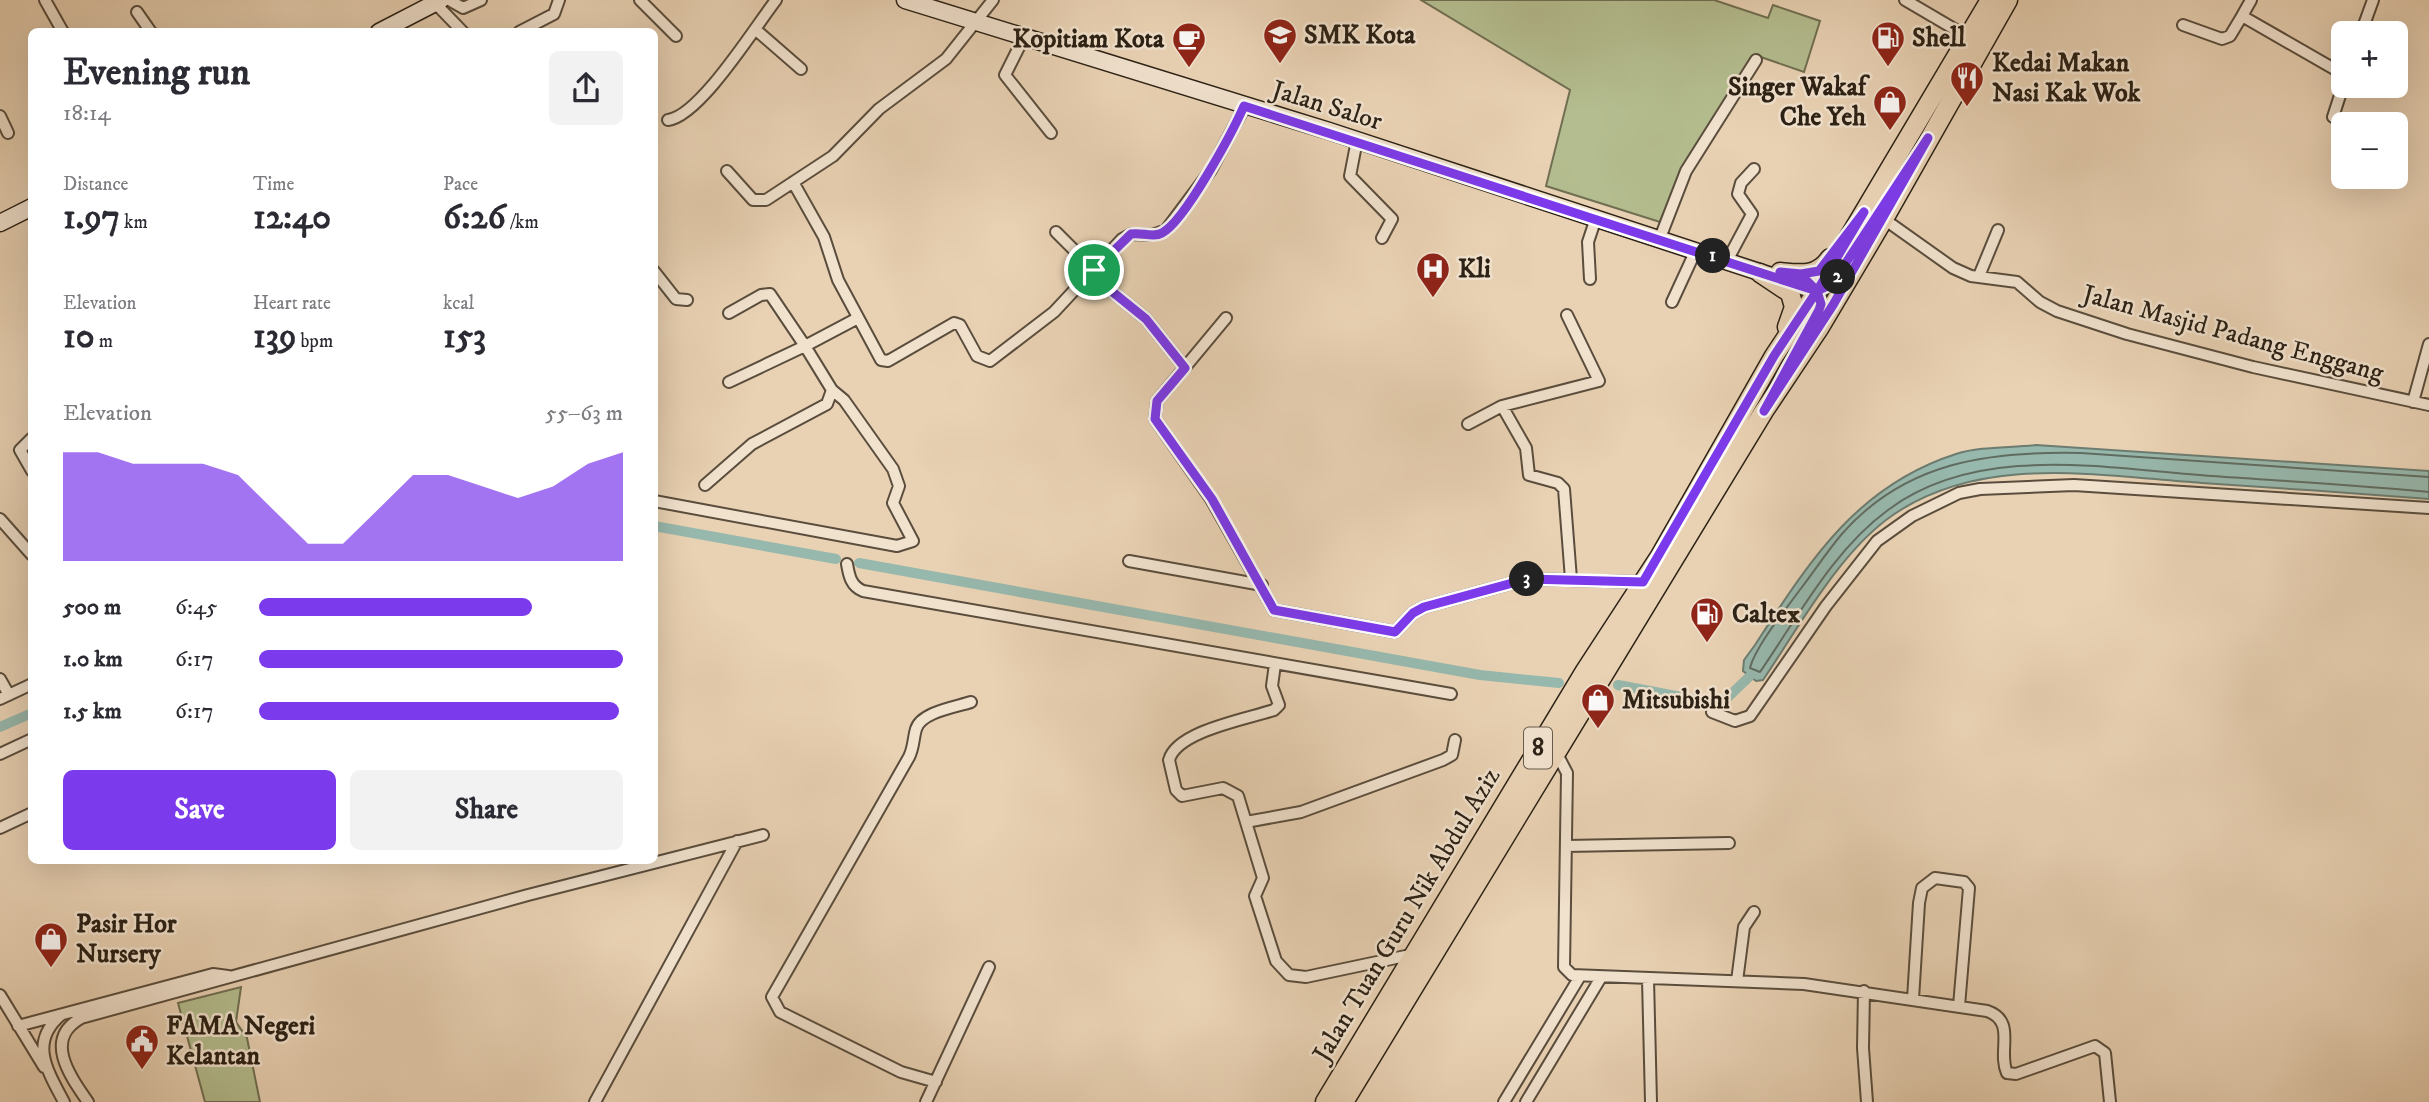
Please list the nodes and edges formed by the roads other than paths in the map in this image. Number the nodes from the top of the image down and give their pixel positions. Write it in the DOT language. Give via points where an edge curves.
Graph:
graph roads {
  1 [pos="45,0"];
  2 [pos="481,0"];
  3 [pos="559,0"];
  4 [pos="640,0"];
  5 [pos="776,0"];
  6 [pos="905,0"];
  7 [pos="993,0"];
  8 [pos="1905,0"];
  9 [pos="1990,0"];
  10 [pos="2008,0"];
  11 [pos="2251,0"];
  12 [pos="2373,0"];
  13 [pos="442,1"];
  14 [pos="137,12"];
  15 [pos="2242,16"];
  16 [pos="973,21"];
  17 [pos="2365,21"];
  18 [pos="2183,25"];
  19 [pos="61,28"];
  20 [pos="148,28"];
  21 [pos="387,28"];
  22 [pos="460,28"];
  23 [pos="527,28"];
  24 [pos="755,29"];
  25 [pos="676,36"];
  26 [pos="1024,37"];
  27 [pos="1968,37"];
  28 [pos="1756,60"];
  29 [pos="2331,67"];
  30 [pos="801,69"];
  31 [pos="1244,106"];
  32 [pos="0,116"];
  33 [pos="668,120"];
  34 [pos="8,133"];
  35 [pos="1051,133"];
  36 [pos="1928,138"];
  37 [pos="1357,140"];
  38 [pos="1755,169"];
  39 [pos="727,171"];
  40 [pos="793,182"];
  41 [pos="28,210"];
  42 [pos="1864,212"];
  43 [pos="1596,218"];
  44 [pos="1884,219"];
  45 [pos="0,223"];
  46 [pos="1998,230"];
  47 [pos="1056,232"];
  48 [pos="1382,238"];
  49 [pos="1660,238"];
  50 [pos="1696,250"];
  51 [pos="1730,262"];
  52 [pos="1094,270"];
  53 [pos="1780,272"];
  54 [pos="1760,273"];
  55 [pos="658,276"];
  56 [pos="1979,276"];
  57 [pos="1590,279"];
  58 [pos="1817,291"];
  59 [pos="687,300"];
  60 [pos="1672,302"];
  61 [pos="729,313"];
  62 [pos="1567,315"];
  63 [pos="858,318"];
  64 [pos="1226,318"];
  65 [pos="2429,344"];
  66 [pos="804,346"];
  67 [pos="1774,356"];
  68 [pos="1185,368"];
  69 [pos="729,382"];
  70 [pos="832,390"];
  71 [pos="2413,402"];
  72 [pos="2429,405"];
  73 [pos="1502,406"];
  74 [pos="1764,411"];
  75 [pos="1468,424"];
  76 [pos="28,442"];
  77 [pos="28,464"];
  78 [pos="705,485"];
  79 [pos="658,502"];
  80 [pos="2429,509"];
  81 [pos="0,519"];
  82 [pos="28,550"];
  83 [pos="1129,561"];
  84 [pos="846,564"];
  85 [pos="1571,579"];
  86 [pos="1643,582"];
  87 [pos="1262,584"];
  88 [pos="1275,664"];
  89 [pos="0,679"];
  90 [pos="28,686"];
  91 [pos="1451,694"];
  92 [pos="5,697"];
  93 [pos="971,702"];
  94 [pos="1712,712"];
  95 [pos="1455,740"];
  96 [pos="28,741"];
  97 [pos="1556,752"];
  98 [pos="0,754"];
  99 [pos="28,815"];
  100 [pos="1246,822"];
  101 [pos="0,828"];
  102 [pos="763,835"];
  103 [pos="737,841"];
  104 [pos="1730,843"];
  105 [pos="1566,846"];
  106 [pos="658,862"];
  107 [pos="650,864"];
  108 [pos="1754,912"];
  109 [pos="1415,954"];
  110 [pos="989,967"];
  111 [pos="228,976"];
  112 [pos="1579,978"];
  113 [pos="1600,979"];
  114 [pos="1648,979"];
  115 [pos="1737,981"];
  116 [pos="1864,991"];
  117 [pos="0,995"];
  118 [pos="1913,999"];
  119 [pos="1959,1006"];
  120 [pos="63,1014"];
  121 [pos="18,1026"];
  122 [pos="51,1075"];
  123 [pos="936,1082"];
  124 [pos="64,1102"];
  125 [pos="88,1102"];
  126 [pos="595,1102"];
  127 [pos="926,1102"];
  128 [pos="1325,1102"];
  129 [pos="1343,1102"];
  130 [pos="1504,1102"];
  131 [pos="1526,1102"];
  132 [pos="1651,1102"];
  133 [pos="1867,1102"];
  134 [pos="2110,1102"];
  1 -- 19 [label="street"];
  2 -- 13 [label="street" via="463,8"];
  3 -- 23 [label="street" via="554,14"];
  4 -- 25 [label="street"];
  5 -- 24 [label="street"];
  6 -- 16 [label="main road, Jalan Salor"];
  7 -- 16 [label="street"];
  8 -- 27 [label="street"];
  9 -- 27 [label="main road, Jalan Tuan Guru Nik Abdul Aziz / 8"];
  10 -- 36 [label="main road, Jalan Tuan Guru Nik Abdul Aziz / 8"];
  11 -- 15 [label="street"];
  12 -- 17 [label="street"];
  13 -- 21 [label="main road"];
  13 -- 22 [label="street"];
  14 -- 20 [label="street"];
  15 -- 18 [label="street" via="2230,36 2222,39"];
  15 -- 29 [label="street"];
  16 -- 26 [label="main road, Jalan Salor"];
  16 -- 40 [label="street" via="946,59 879,109 833,156"];
  24 -- 30 [label="street"];
  24 -- 33 [label="street" via="687,113"];
  26 -- 31 [label="main road, Jalan Salor"];
  26 -- 35 [label="street" via="1005,75"];
  27 -- 42 [label="main road, Jalan Tuan Guru Nik Abdul Aziz / 8"];
  28 -- 49 [label="street" via="1686,171"];
  31 -- 37 [label="main road, Jalan Salor"];
  31 -- 52 [label="street" via="1211,170 1166,230 1131,234"];
  32 -- 34 [label="street"];
  36 -- 44 [label="main road, Jalan Tuan Guru Nik Abdul Aziz / 8"];
  36 -- 58 [label="main road" via="1838,278"];
  37 -- 43 [label="main road, Jalan Salor"];
  37 -- 48 [label="street" via="1350,176 1392,219"];
  38 -- 51 [label="street" via="1741,183 1738,194 1752,214"];
  39 -- 40 [label="street" via="759,202"];
  40 -- 63 [label="street" via="824,237"];
  41 -- 45 [label="main road"];
  42 -- 53 [label="main road" via="1819,271"];
  42 -- 58 [label="main road, Jalan Tuan Guru Nik Abdul Aziz / 8"];
  43 -- 49 [label="main road, Jalan Salor"];
  43 -- 57 [label="street" via="1588,242"];
  44 -- 56 [label="street, Jalan Masjid Padang Enggang" via="1953,268"];
  44 -- 74 [label="main road, Jalan Tuan Guru Nik Abdul Aziz / 8"];
  46 -- 56 [label="street"];
  47 -- 52 [label="street"];
  49 -- 50 [label="main road, Jalan Salor"];
  50 -- 51 [label="main road, Jalan Salor"];
  50 -- 60 [label="street"];
  51 -- 53 [label="main road, Jalan Salor"];
  51 -- 54 [label="main road, Jalan Salor"];
  52 -- 63 [label="street" via="1036,328 990,361 977,356 960,325 954,323 884,362"];
  52 -- 68 [label="street" via="1104,285 1146,319"];
  53 -- 58 [label="main road, Jalan Salor" via="1807,281"];
  54 -- 58 [label="main road, Jalan Salor"];
  54 -- 67 [label="main road" via="1783,286 1793,299 1792,316"];
  55 -- 59 [label="street" via="676,299"];
  56 -- 71 [label="street, Jalan Masjid Padang Enggang" via="2017,282 2047,306 2127,334"];
  58 -- 67 [label="main road, Jalan Tuan Guru Nik Abdul Aziz / 8"];
  58 -- 74 [label="main road" via="1819,310"];
  61 -- 66 [label="street" via="761,295 770,295"];
  62 -- 73 [label="street" via="1599,381"];
  63 -- 66 [label="street"];
  64 -- 68 [label="street"];
  65 -- 71 [label="street"];
  66 -- 69 [label="street"];
  66 -- 70 [label="street"];
  67 -- 86 [label="main road, Jalan Tuan Guru Nik Abdul Aziz / 8"];
  68 -- 87 [label="street" via="1157,401 1155,419 1212,499"];
  70 -- 78 [label="street" via="827,404 752,444"];
  70 -- 79 [label="street" via="844,400 898,478 893,503 913,541 906,545"];
  71 -- 72 [label="street, Jalan Masjid Padang Enggang"];
  73 -- 75 [label="street"];
  73 -- 85 [label="street" via="1526,448 1529,475 1564,489"];
  74 -- 97 [label="main road, Jalan Tuan Guru Nik Abdul Aziz / 8"];
  76 -- 77 [label="street" via="20,450"];
  80 -- 94 [label="street" via="2074,485 1959,493 1912,516 1877,541 1750,716 1735,721"];
  81 -- 82 [label="street"];
  83 -- 87 [label="street"];
  84 -- 88 [label="street" via="856,588 863,591"];
  85 -- 86 [label="street"];
  85 -- 87 [label="street" via="1527,579 1424,607 1395,632 1274,610"];
  86 -- 109 [label="main road, Jalan Tuan Guru Nik Abdul Aziz / 8"];
  88 -- 91 [label="street"];
  88 -- 100 [label="street" via="1272,687 1279,705 1275,710 1192,737 1176,746 1169,760 1182,796 1229,789 1238,796"];
  89 -- 92 [label="street"];
  90 -- 92 [label="street"];
  93 -- 123 [label="street" via="922,719 916,727 909,757 772,997 780,1012 901,1072"];
  95 -- 100 [label="street" via="1452,755 1443,760 1301,812"];
  96 -- 98 [label="street"];
  97 -- 105 [label="street" via="1567,773"];
  97 -- 129 [label="main road, Jalan Tuan Guru Nik Abdul Aziz / 8"];
  99 -- 101 [label="street"];
  100 -- 109 [label="street" via="1263,878 1256,889 1257,905 1276,961 1289,975 1306,977"];
  102 -- 103 [label="street"];
  103 -- 106 [label="street"];
  103 -- 126 [label="street"];
  104 -- 105 [label="street"];
  105 -- 112 [label="street" via="1564,967"];
  107 -- 111 [label="street"];
  108 -- 115 [label="street" via="1744,927"];
  109 -- 128 [label="main road, Jalan Tuan Guru Nik Abdul Aziz / 8"];
  110 -- 123 [label="street"];
  111 -- 120 [label="street" via="213,974"];
  111 -- 125 [label="street" via="73,1023 60,1048"];
  112 -- 113 [label="street"];
  112 -- 130 [label="street"];
  113 -- 114 [label="street"];
  113 -- 131 [label="street"];
  114 -- 115 [label="street"];
  114 -- 132 [label="street"];
  115 -- 116 [label="street"];
  116 -- 118 [label="street"];
  116 -- 133 [label="street"];
  117 -- 121 [label="street"];
  118 -- 119 [label="street"];
  118 -- 119 [label="street" via="1922,888 1935,878 1964,882 1969,888"];
  119 -- 134 [label="street" via="1987,1011 2003,1020 2004,1067 2012,1075 2089,1045 2101,1048"];
  120 -- 121 [label="street"];
  120 -- 122 [label="street" via="48,1027 41,1043"];
  121 -- 122 [label="street"];
  122 -- 124 [label="street"];
  123 -- 127 [label="street"];
}
